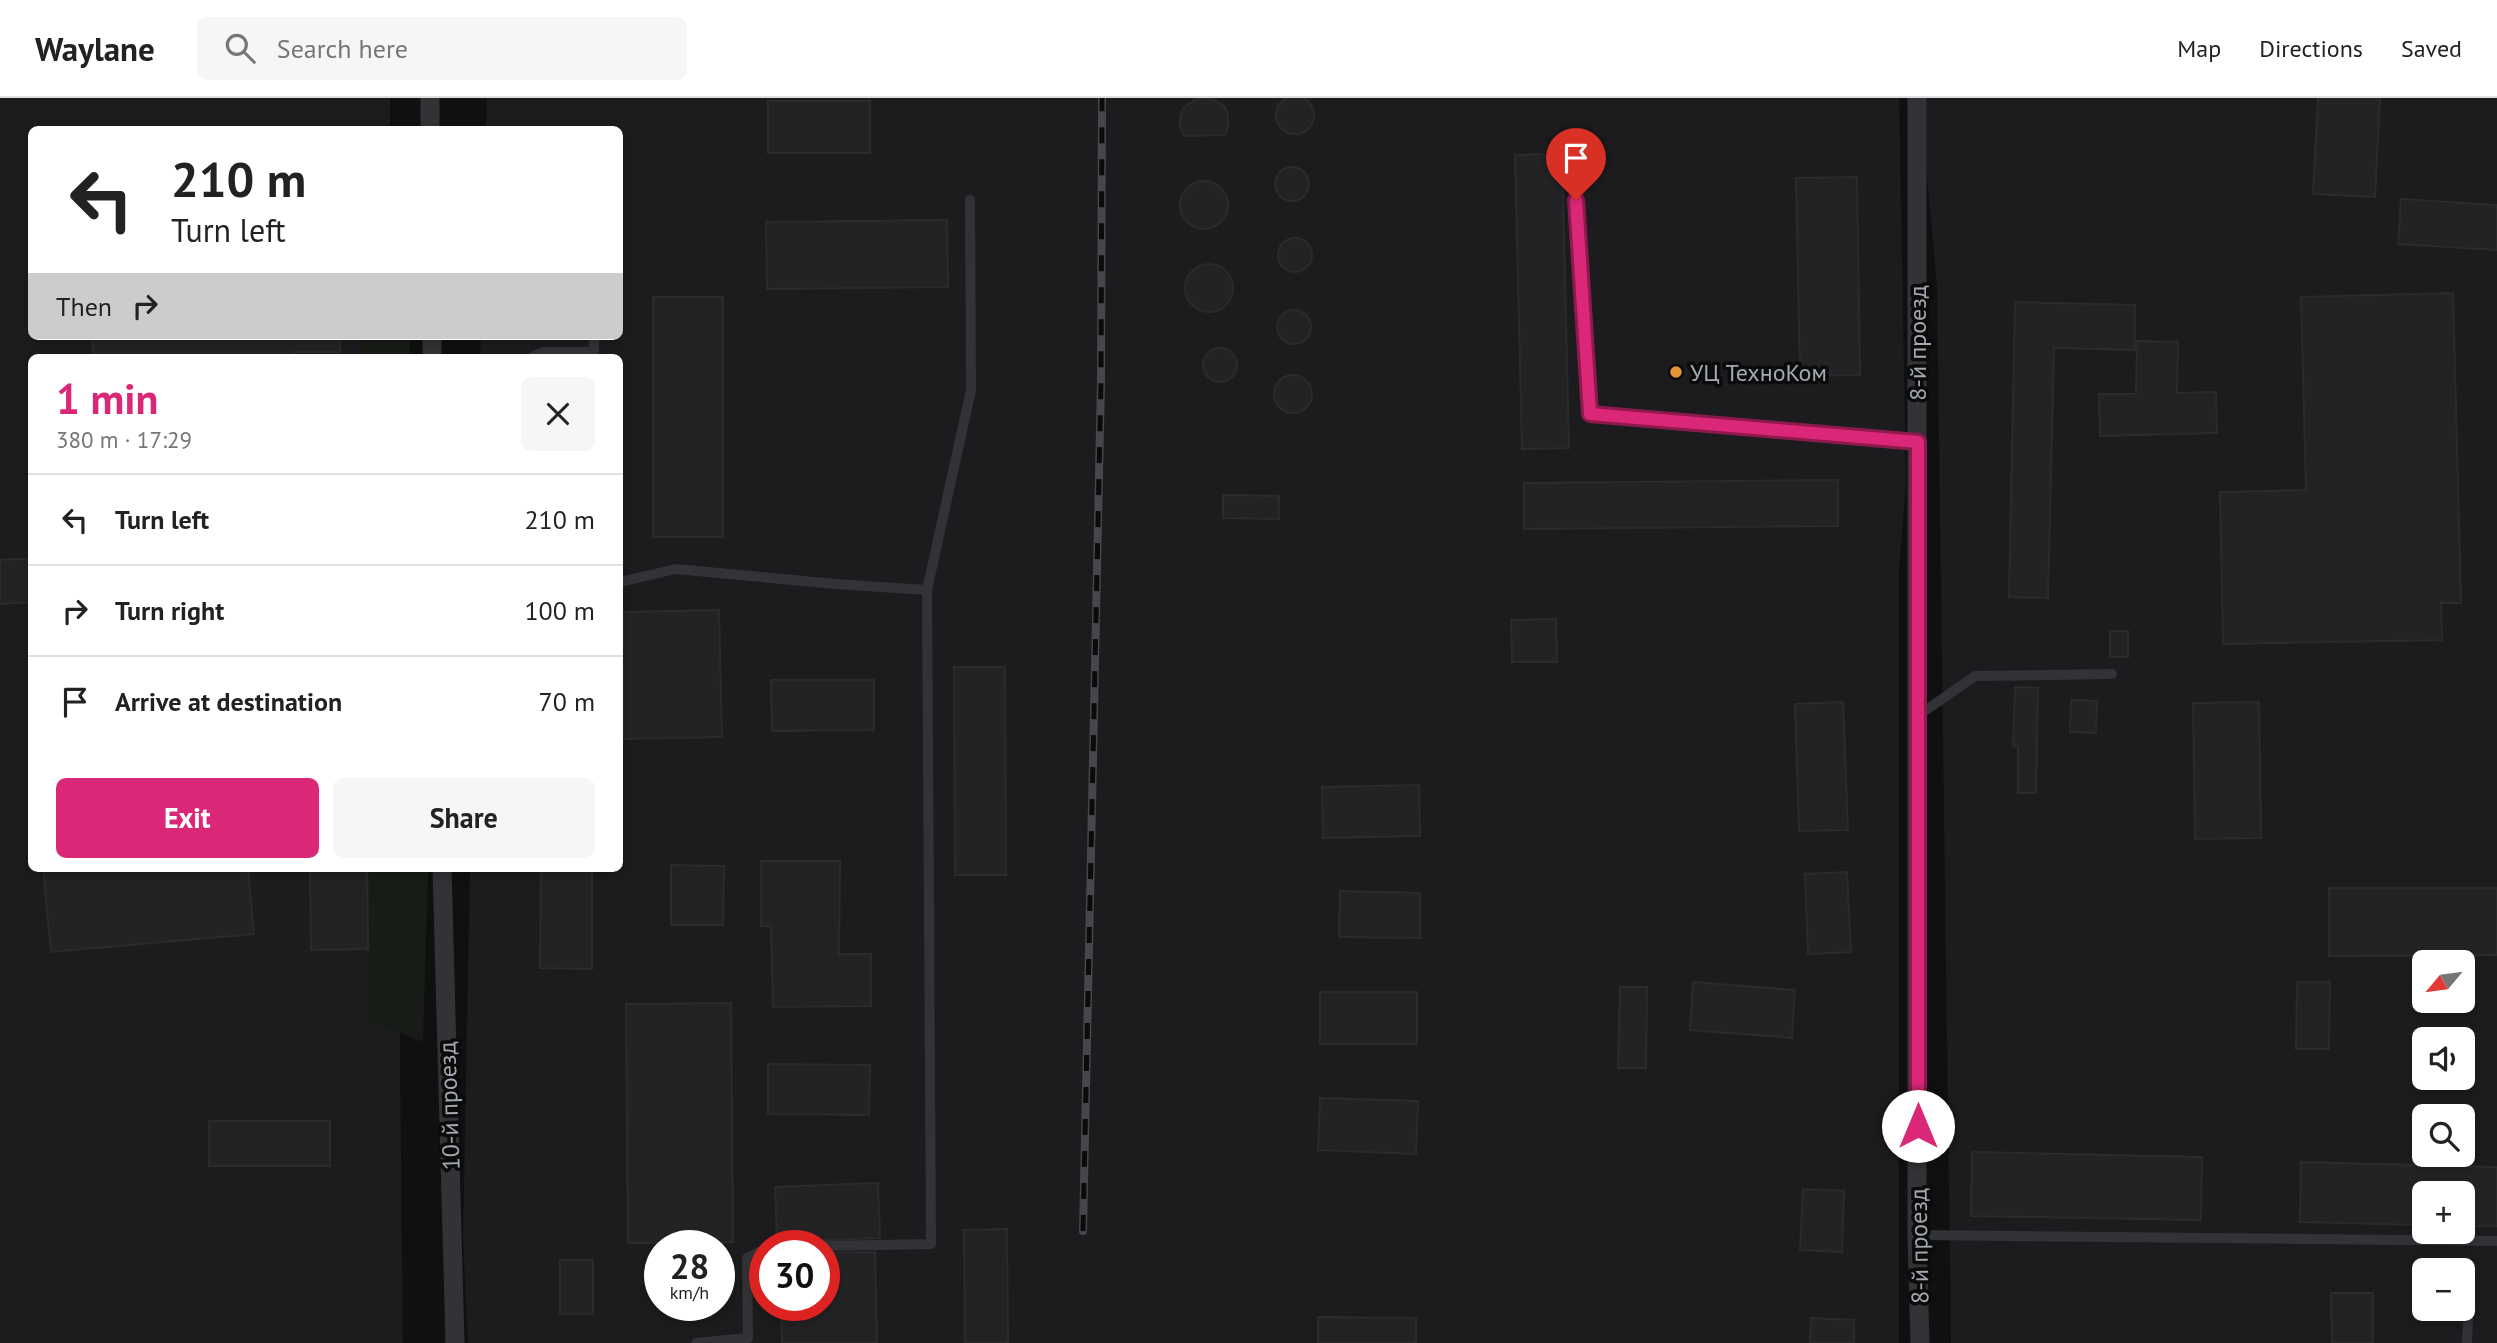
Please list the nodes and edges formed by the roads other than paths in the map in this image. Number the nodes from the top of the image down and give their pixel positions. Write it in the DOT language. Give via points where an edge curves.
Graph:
graph roads {
  1 [pos="430,98"];
  2 [pos="1916,98"];
  3 [pos="430,126"];
  4 [pos="1574,175"];
  5 [pos="970,200"];
  6 [pos="594,340"];
  7 [pos="538,354"];
  8 [pos="1918,442"];
  9 [pos="623,581"];
  10 [pos="927,590"];
  11 [pos="2112,674"];
  12 [pos="1918,715"];
  13 [pos="442,872"];
  14 [pos="1917,1236"];
  15 [pos="2497,1241"];
  16 [pos="840,1246"];
  17 [pos="749,1257"];
  18 [pos="2469,1321"];
  19 [pos="455,1343"];
  20 [pos="696,1343"];
  21 [pos="1920,1343"];
  22 [pos="2468,1343"];
  1 -- 3 [label="street"];
  2 -- 8 [label="street, 8-й проезд"];
  4 -- 8 [label="lane" via="1590,414"];
  5 -- 10 [label="lane" via="971,390"];
  6 -- 7 [label="lane" via="594,352"];
  8 -- 12 [label="street, 8-й проезд"];
  9 -- 10 [label="lane" via="676,569"];
  10 -- 16 [label="lane" via="931,1244"];
  11 -- 12 [label="lane" via="1975,676"];
  12 -- 14 [label="street, 8-й проезд"];
  13 -- 19 [label="street, 10-й проезд"];
  14 -- 15 [label="lane"];
  14 -- 21 [label="street, 8-й проезд"];
  17 -- 20 [label="lane" via="748,1338"];
  18 -- 22 [label="lane"];
}
